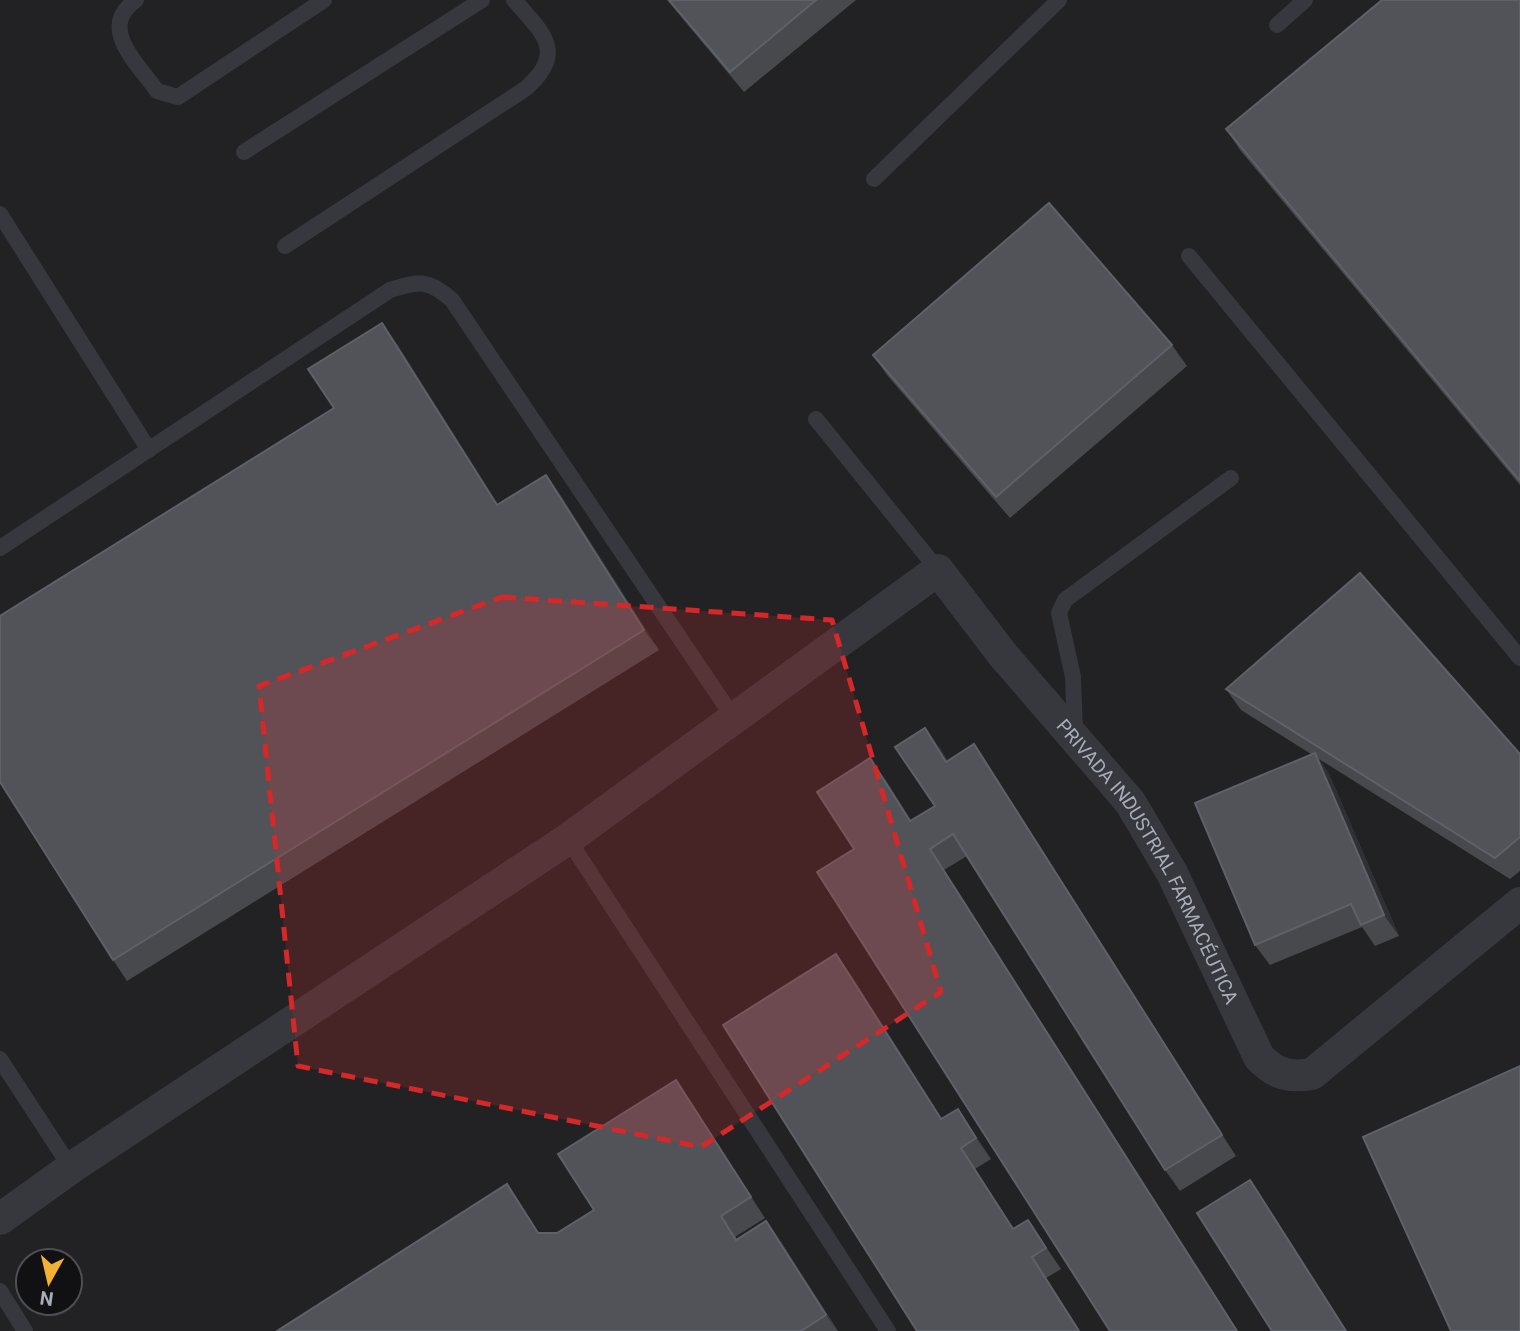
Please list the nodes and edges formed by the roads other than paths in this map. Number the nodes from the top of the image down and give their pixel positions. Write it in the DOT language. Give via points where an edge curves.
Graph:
graph roads {
  1 [pos="136,0"];
  2 [pos="324,0"];
  3 [pos="482,0"];
  4 [pos="514,0"];
  5 [pos="1059,0"];
  6 [pos="1305,0"];
  7 [pos="1277,25"];
  8 [pos="244,152"];
  9 [pos="874,179"];
  10 [pos="0,214"];
  11 [pos="285,246"];
  12 [pos="1189,256"];
  13 [pos="816,418"];
  14 [pos="149,450"];
  15 [pos="1231,478"];
  16 [pos="0,548"];
  17 [pos="938,570"];
  18 [pos="1520,658"];
  19 [pos="735,720"];
  20 [pos="1075,737"];
  21 [pos="568,839"];
  22 [pos="1520,904"];
  23 [pos="0,1059"];
  24 [pos="71,1168"];
  25 [pos="0,1219"];
  26 [pos="0,1291"];
  27 [pos="25,1331"];
  28 [pos="888,1331"];
  1 -- 2 [label="lane" via="120,14 120,38 157,91 178,97"];
  3 -- 8 [label="lane"];
  4 -- 11 [label="lane" via="544,36 548,58 543,74"];
  5 -- 9 [label="lane"];
  6 -- 7 [label="lane"];
  10 -- 14 [label="lane"];
  12 -- 18 [label="lane"];
  13 -- 17 [label="lane, PRIVADA INDUSTRIAL FARMACÉUTICA"];
  14 -- 16 [label="lane"];
  14 -- 19 [label="lane" via="390,290 418,282 438,288 452,300"];
  15 -- 20 [label="lane" via="1065,600 1060,620 1073,677"];
  17 -- 19 [label="street"];
  17 -- 20 [label="street, PRIVADA INDUSTRIAL FARMACÉUTICA" via="1003,655"];
  19 -- 21 [label="street"];
  20 -- 22 [label="street, PRIVADA INDUSTRIAL FARMACÉUTICA" via="1152,835 1259,1057 1284,1075 1312,1074 1325,1065"];
  21 -- 24 [label="street"];
  21 -- 28 [label="lane"];
  23 -- 24 [label="lane"];
  24 -- 25 [label="street"];
  26 -- 27 [label="lane"];
}
